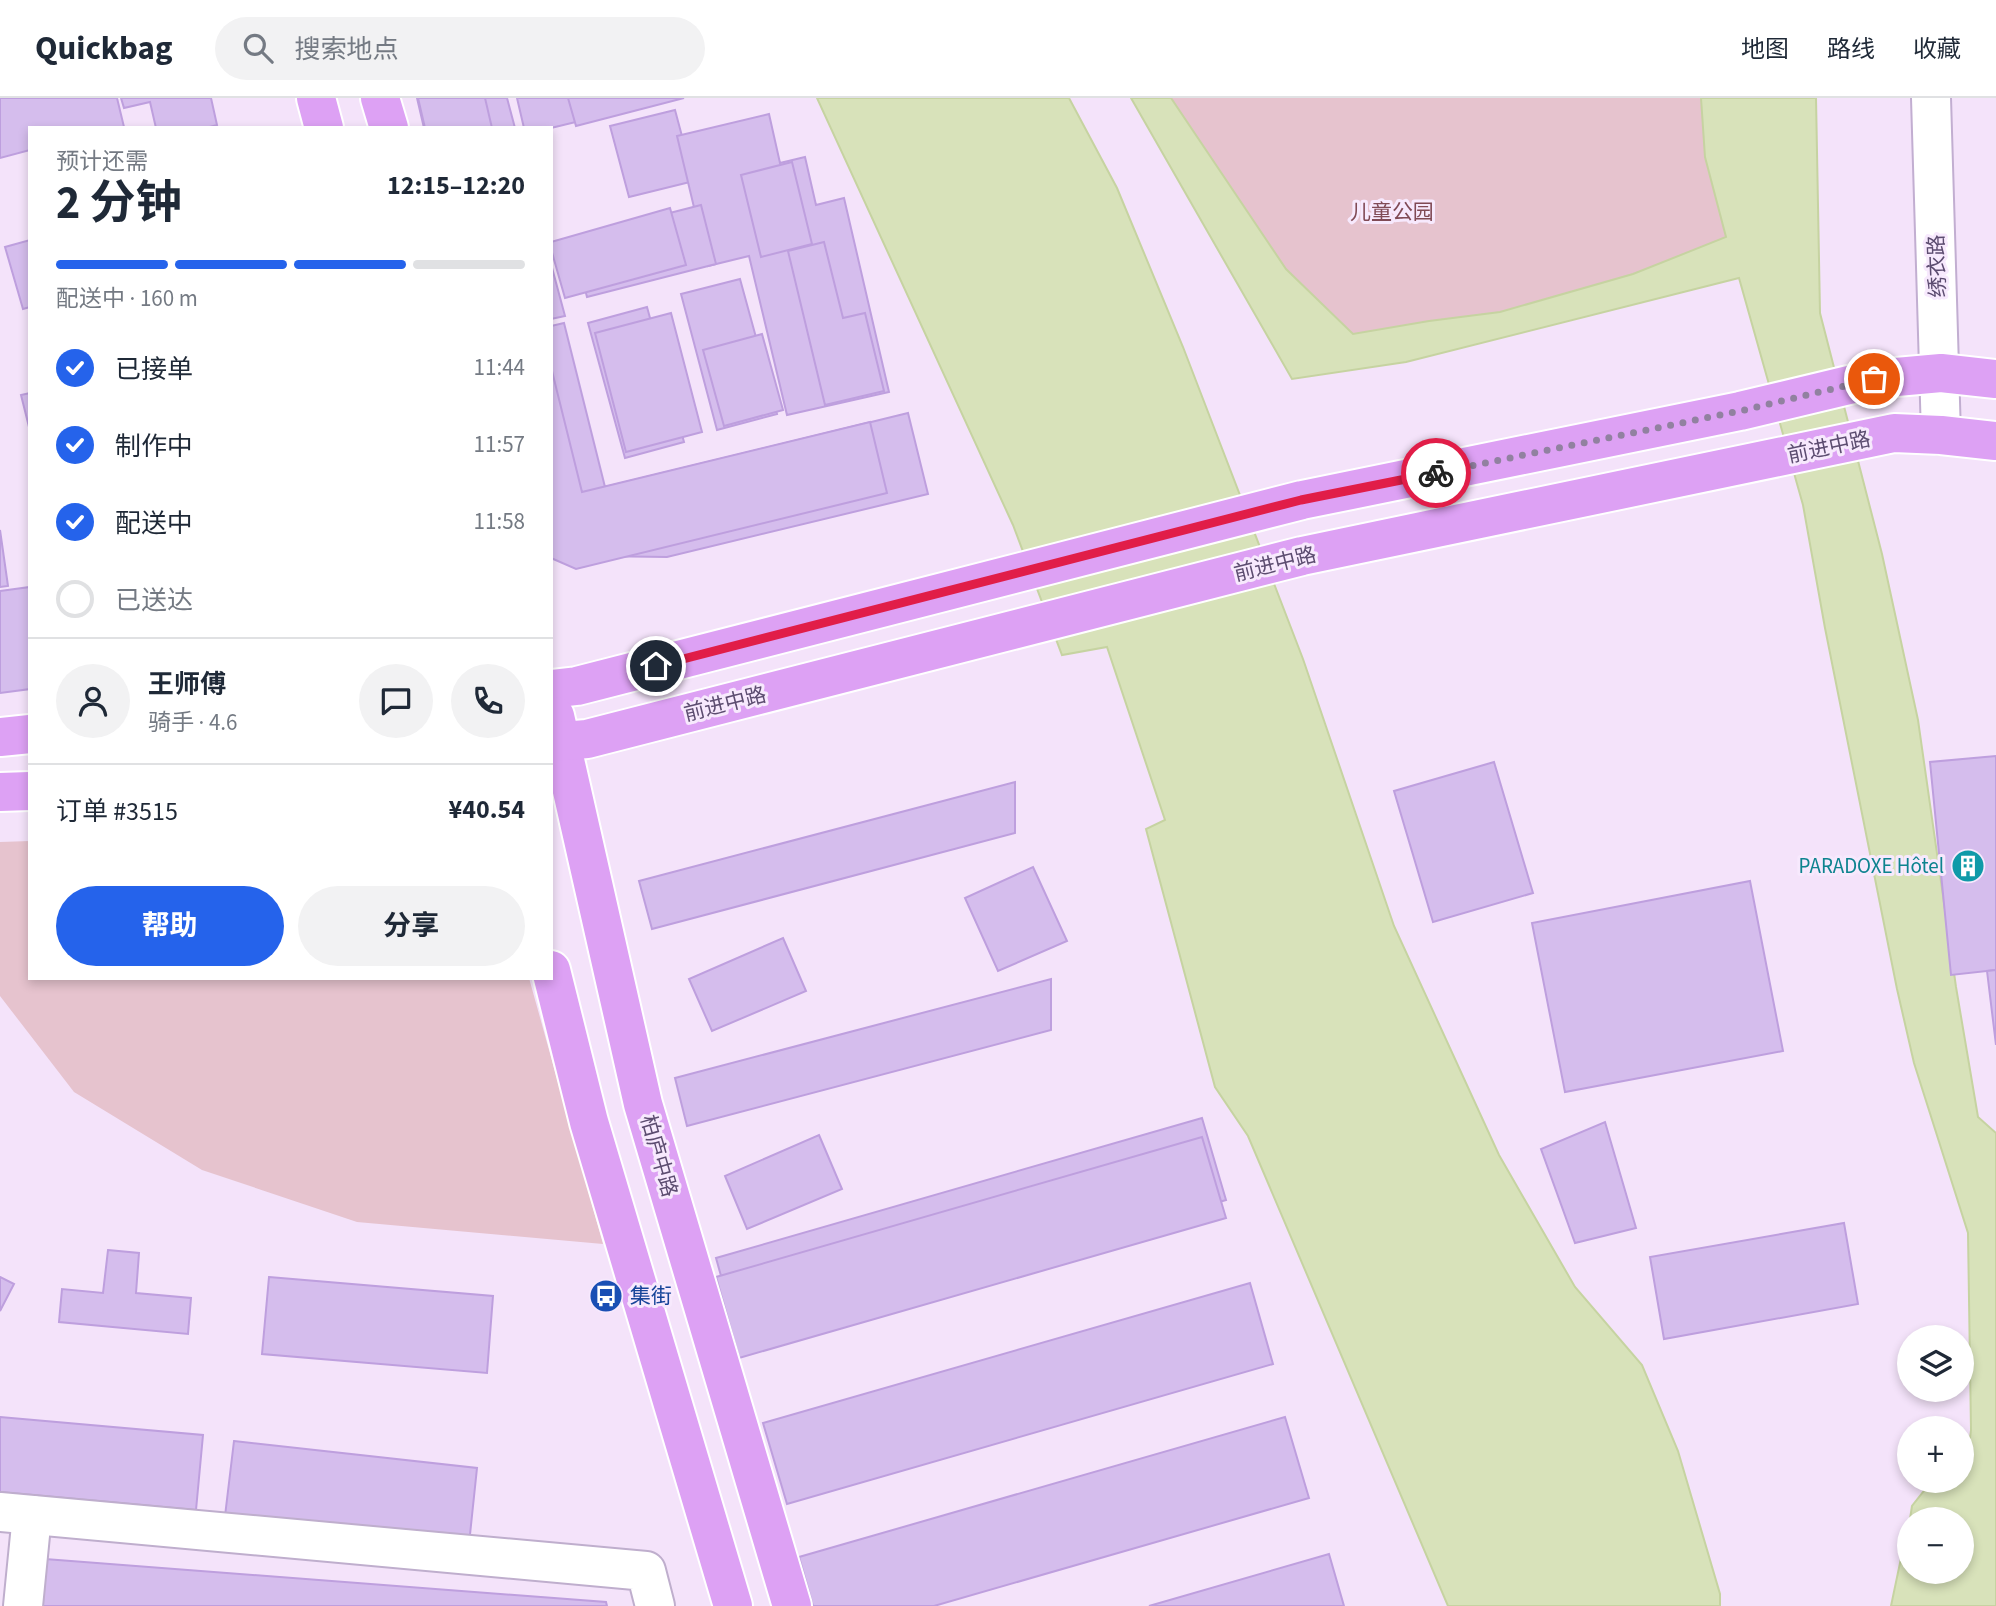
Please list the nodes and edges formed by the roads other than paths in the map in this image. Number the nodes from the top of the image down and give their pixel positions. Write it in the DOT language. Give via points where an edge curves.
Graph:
graph roads {
  1 [pos="316,98"];
  2 [pos="380,98"];
  3 [pos="1931,98"];
  4 [pos="323,126"];
  5 [pos="388,126"];
  6 [pos="1941,373"];
  7 [pos="1996,379"];
  8 [pos="1941,435"];
  9 [pos="1996,441"];
  10 [pos="553,689"];
  11 [pos="553,716"];
  12 [pos="28,734"];
  13 [pos="0,737"];
  14 [pos="556,742"];
  15 [pos="28,791"];
  16 [pos="0,792"];
  17 [pos="553,978"];
  18 [pos="16,1513"];
  19 [pos="23,1606"];
  20 [pos="655,1606"];
  21 [pos="733,1606"];
  22 [pos="792,1606"];
  1 -- 4 [label="main road"];
  2 -- 5 [label="main road"];
  3 -- 6 [label="street, 绣衣路"];
  6 -- 7 [label="main road"];
  6 -- 8 [label="street, 绣衣路"];
  6 -- 10 [label="main road" via="1874,379 1740,411 1301,500"];
  8 -- 9 [label="main road, 前进中路"];
  8 -- 14 [label="main road, 前进中路" via="1894,433 1303,556 587,739"];
  11 -- 14 [label="main road, 柏庐中路"];
  12 -- 13 [label="main road"];
  14 -- 22 [label="main road, 柏庐中路" via="643,1104"];
  15 -- 16 [label="main road"];
  17 -- 21 [label="main road" via="589,1122"];
  18 -- 19 [label="street"];
  18 -- 20 [label="street" via="646,1571"];
}
